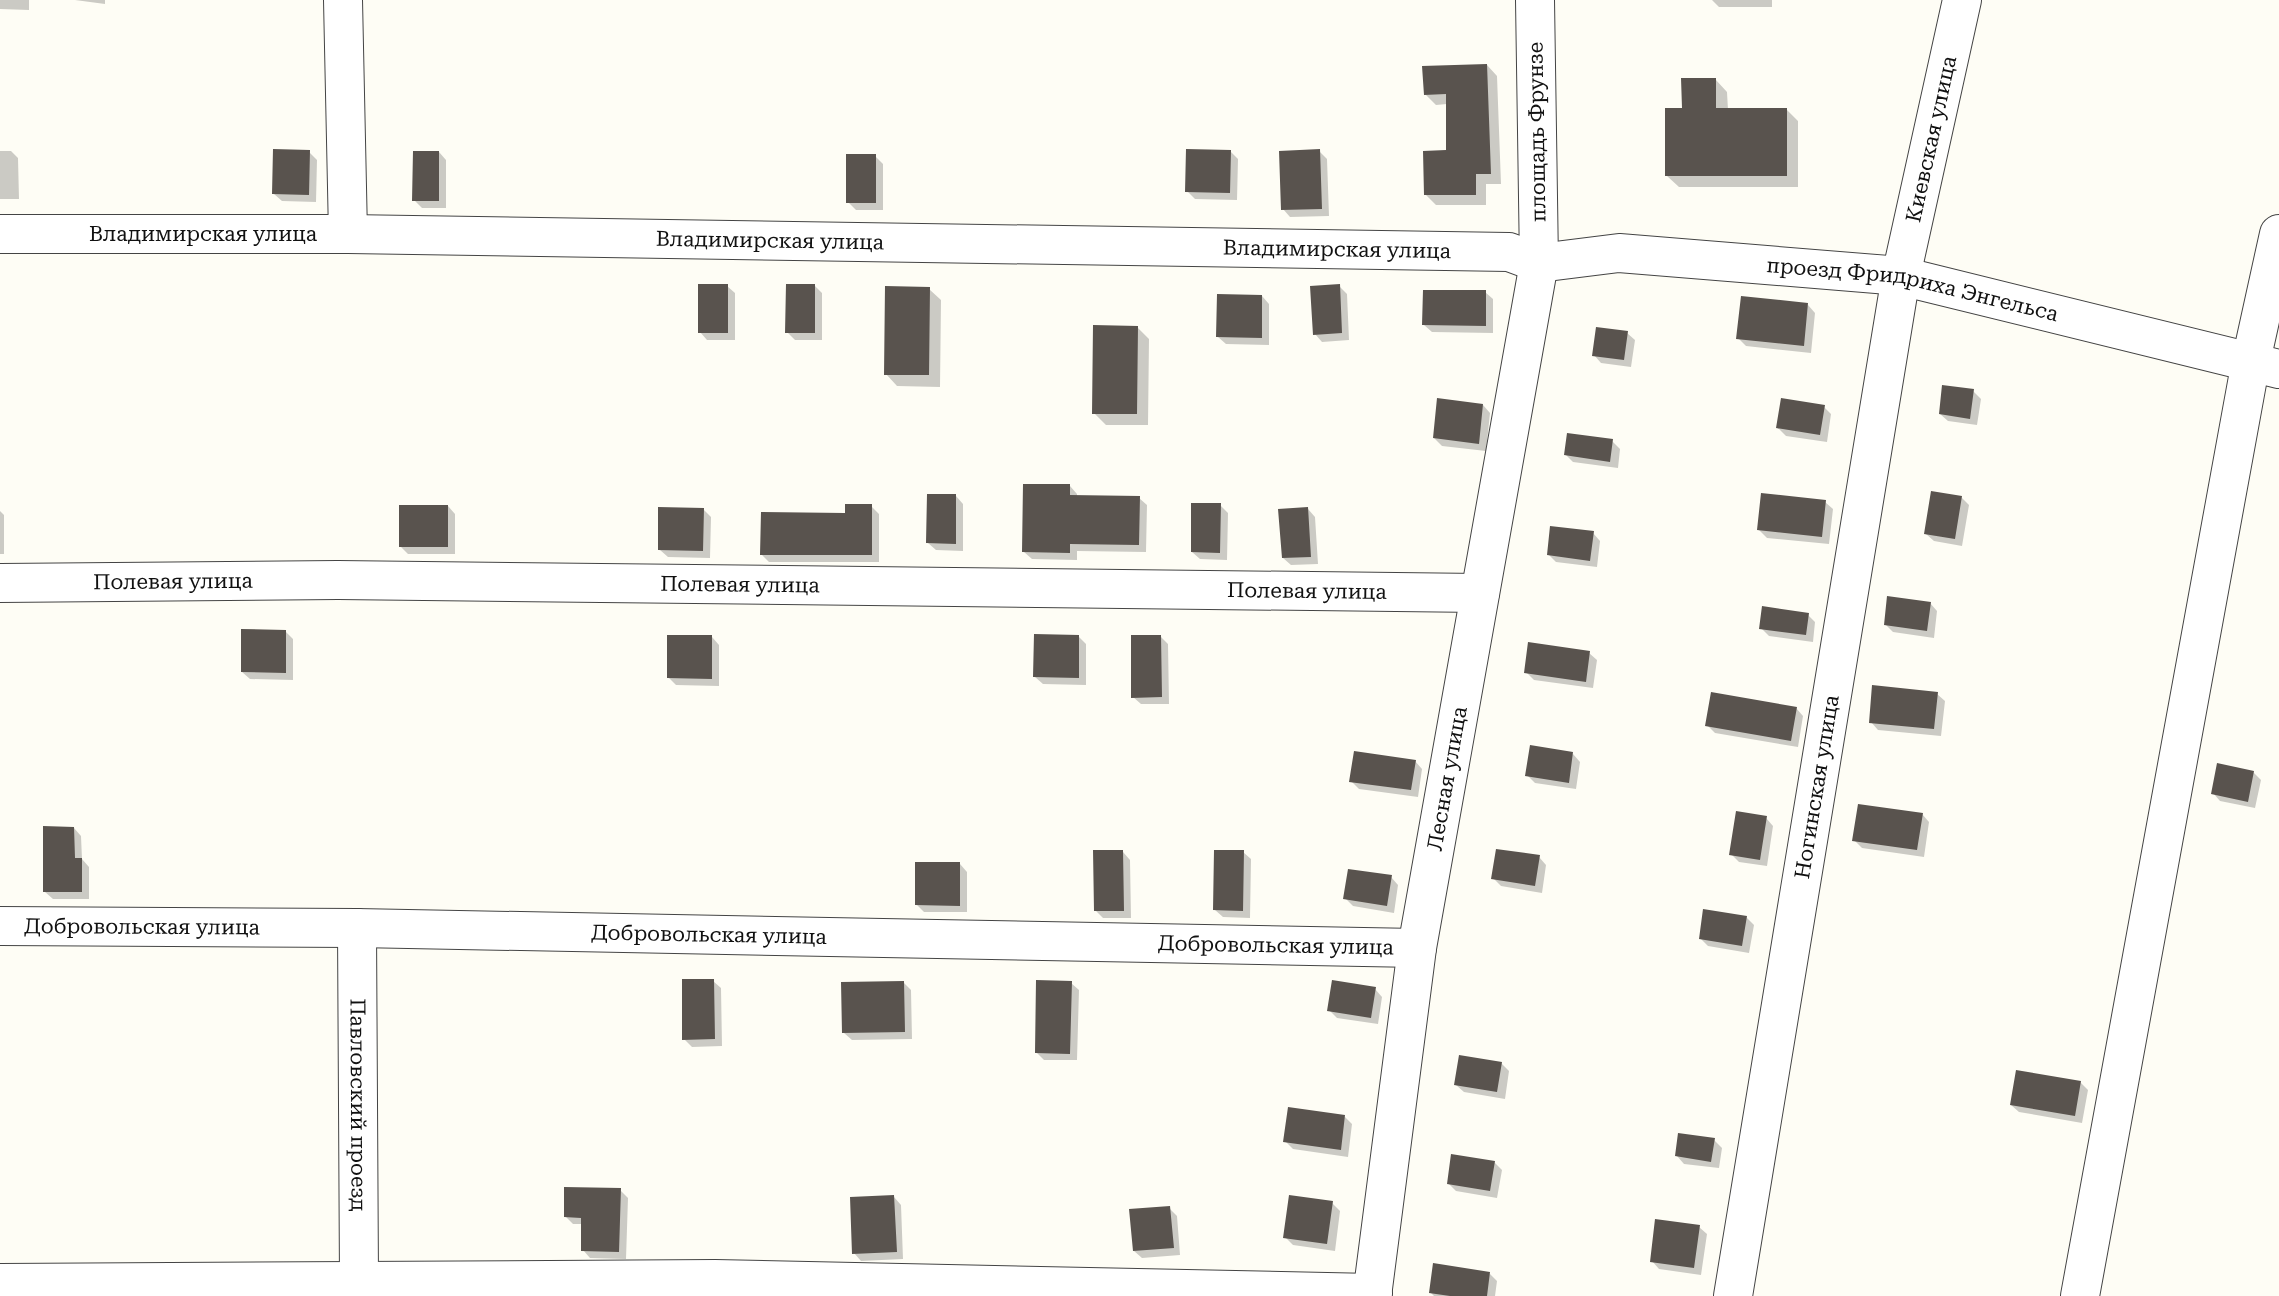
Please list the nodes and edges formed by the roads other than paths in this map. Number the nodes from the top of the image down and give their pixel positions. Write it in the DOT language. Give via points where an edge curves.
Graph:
graph roads {
  1 [pos="343,0"];
  2 [pos="1535,0"];
  3 [pos="1962,0"];
  4 [pos="0,234"];
  5 [pos="348,234"];
  6 [pos="2279,234"];
  7 [pos="1539,263"];
  8 [pos="1901,276"];
  9 [pos="2265,365"];
  10 [pos="0,583"];
  11 [pos="1480,593"];
  12 [pos="0,926"];
  13 [pos="356,928"];
  14 [pos="1417,948"];
  15 [pos="359,1280"];
  16 [pos="0,1283"];
  17 [pos="1373,1294"];
  18 [pos="1733,1296"];
  19 [pos="2080,1296"];
  1 -- 5 [label="street"];
  2 -- 7 [label="street, площадь Фрунзе"];
  3 -- 8 [label="street, Киевская улица"];
  4 -- 5 [label="street, Владимирская улица"];
  5 -- 7 [label="street, Владимирская улица" via="1509,252"];
  6 -- 9 [label="street"];
  7 -- 8 [label="street, проезд Фридриха Энгельса" via="1619,253"];
  7 -- 11 [label="street, Лесная улица"];
  8 -- 9 [label="street, проезд Фридриха Энгельса"];
  8 -- 18 [label="street, Ногинская улица"];
  9 -- 19 [label="street"];
  10 -- 11 [label="street, Полевая улица" via="338,580"];
  11 -- 14 [label="street, Лесная улица"];
  12 -- 13 [label="street, Добровольская улица"];
  13 -- 14 [label="street, Добровольская улица"];
  13 -- 15 [label="street, Павловский проезд"];
  14 -- 17 [label="street, Лесная улица"];
  15 -- 16 [label="street"];
  15 -- 17 [label="street" via="715,1279"];
}
